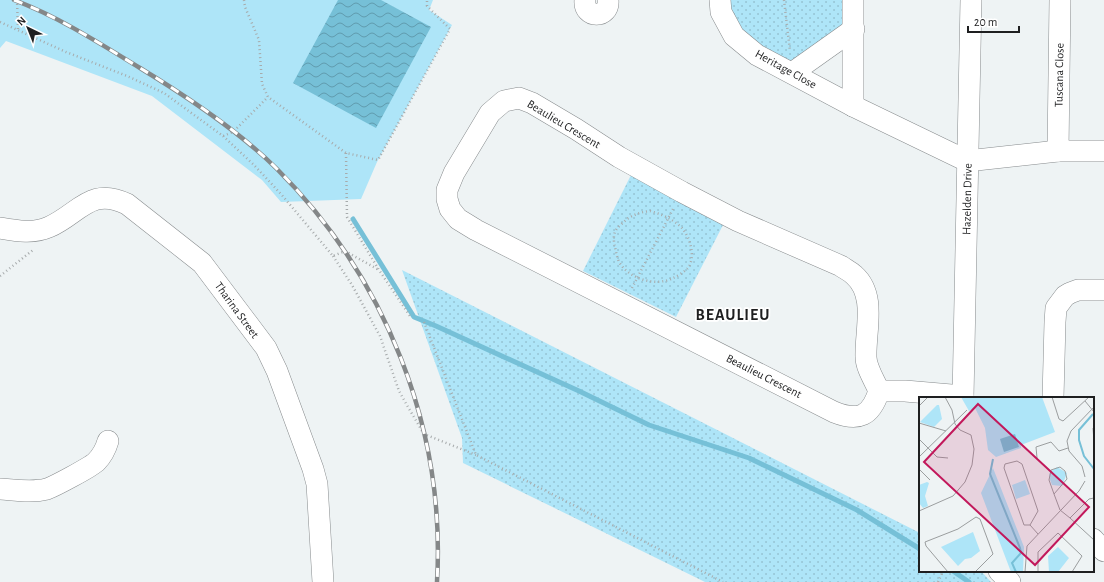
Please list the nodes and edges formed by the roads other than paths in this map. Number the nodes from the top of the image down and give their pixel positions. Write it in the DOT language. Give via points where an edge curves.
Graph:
graph roads {
  1 [pos="585,0"];
  2 [pos="608,0"];
  3 [pos="720,0"];
  4 [pos="853,0"];
  5 [pos="971,0"];
  6 [pos="1060,0"];
  7 [pos="854,29"];
  8 [pos="792,74"];
  9 [pos="853,106"];
  10 [pos="1058,151"];
  11 [pos="1104,151"];
  12 [pos="967,161"];
  13 [pos="0,228"];
  14 [pos="1104,290"];
  15 [pos="879,391"];
  16 [pos="963,397"];
  17 [pos="1053,397"];
  18 [pos="108,441"];
  19 [pos="0,489"];
  20 [pos="1094,540"];
  21 [pos="1104,550"];
  22 [pos="1000,572"];
  23 [pos="323,582"];
  24 [pos="1010,582"];
  1 -- 2 [label="street" via="589,13 597,15 607,8"];
  3 -- 8 [label="street, Heritage Close" via="721,12 734,36 757,55"];
  4 -- 7 [label="street"];
  5 -- 12 [label="street, Hazelden Drive"];
  6 -- 10 [label="street, Tuscana Close"];
  7 -- 8 [label="street"];
  7 -- 9 [label="street"];
  8 -- 9 [label="street, Heritage Close"];
  9 -- 12 [label="street, Heritage Close"];
  10 -- 11 [label="street"];
  10 -- 12 [label="street"];
  12 -- 16 [label="street, Hazelden Drive"];
  13 -- 23 [label="street, Tharina Street" via="24,232 48,227 90,200 110,198 127,204 202,263 266,348 277,371 317,484"];
  14 -- 17 [label="street" via="1078,290 1070,293 1056,308"];
  15 -- 15 [label="street, Beaulieu Crescent" via="866,359 866,296 863,286 854,275 841,266 738,221 682,192 619,157 532,103 519,98 504,101 490,113 454,173 447,190 446,199 458,219 834,412 854,417 863,415 871,410"];
  15 -- 16 [label="street"];
  18 -- 19 [label="street" via="96,462 46,489"];
  20 -- 21 [label="street"];
  22 -- 24 [label="street"];
}
